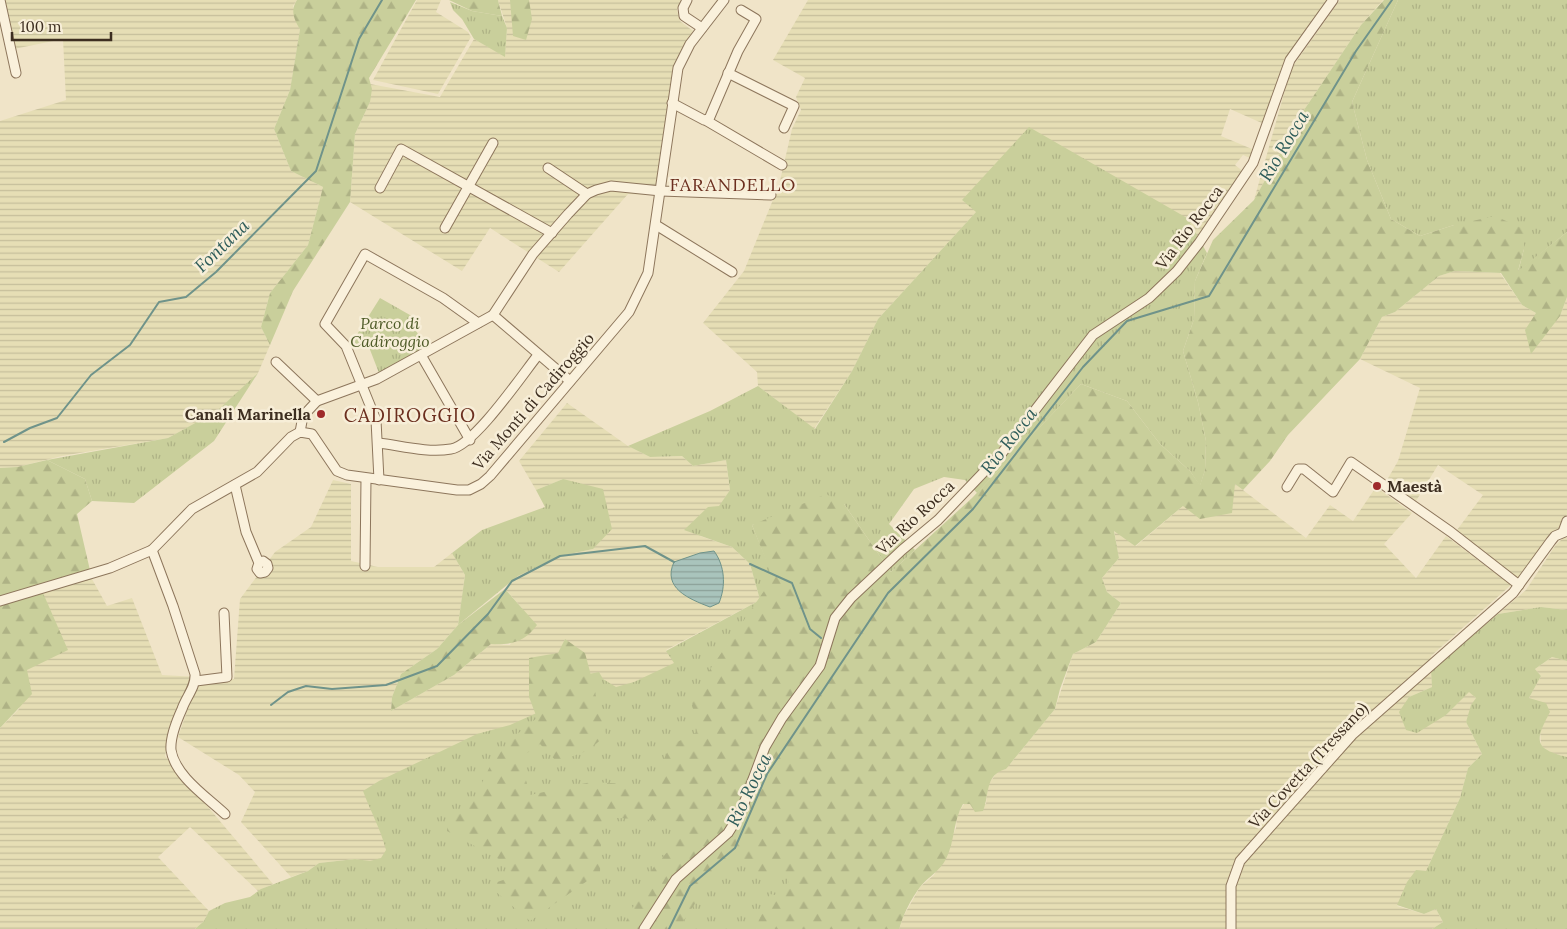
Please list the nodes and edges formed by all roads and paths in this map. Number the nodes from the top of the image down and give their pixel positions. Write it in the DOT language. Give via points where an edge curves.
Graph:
graph roads {
  1 [pos="0,0"];
  2 [pos="687,0"];
  3 [pos="724,0"];
  4 [pos="1333,0"];
  5 [pos="741,10"];
  6 [pos="702,28"];
  7 [pos="16,73"];
  8 [pos="728,73"];
  9 [pos="672,103"];
  10 [pos="708,121"];
  11 [pos="784,128"];
  12 [pos="493,142"];
  13 [pos="782,165"];
  14 [pos="548,168"];
  15 [pos="468,186"];
  16 [pos="380,188"];
  17 [pos="661,191"];
  18 [pos="587,194"];
  19 [pos="771,195"];
  20 [pos="656,226"];
  21 [pos="446,228"];
  22 [pos="552,233"];
  23 [pos="732,272"];
  24 [pos="492,315"];
  25 [pos="478,324"];
  26 [pos="421,355"];
  27 [pos="538,355"];
  28 [pos="276,362"];
  29 [pos="570,381"];
  30 [pos="362,385"];
  31 [pos="318,401"];
  32 [pos="300,432"];
  33 [pos="470,440"];
  34 [pos="379,443"];
  35 [pos="366,479"];
  36 [pos="379,480"];
  37 [pos="235,485"];
  38 [pos="1287,487"];
  39 [pos="1567,521"];
  40 [pos="1565,532"];
  41 [pos="152,550"];
  42 [pos="259,563"];
  43 [pos="365,566"];
  44 [pos="1519,585"];
  45 [pos="0,601"];
  46 [pos="224,613"];
  47 [pos="196,681"];
  48 [pos="225,814"];
  49 [pos="644,929"];
  50 [pos="1231,929"];
  1 -- 7 [label="street"];
  2 -- 6 [label="street" via="684,16"];
  3 -- 6 [label="street, Via Monti di Cadiroggio"];
  4 -- 49 [label="street, Via Rio Rocca" via="1290,60 1254,163 1199,244 1149,298 1093,335 1002,453 938,520 851,598 835,618 820,666 782,718 765,748 740,814 728,833 676,879"];
  5 -- 8 [label="street" via="756,19"];
  6 -- 9 [label="street, Via Monti di Cadiroggio" via="678,68"];
  8 -- 10 [label="street"];
  8 -- 11 [label="street" via="794,106"];
  9 -- 10 [label="street"];
  9 -- 17 [label="street, Via Monti di Cadiroggio"];
  10 -- 13 [label="street"];
  12 -- 15 [label="street"];
  14 -- 18 [label="street"];
  15 -- 16 [label="street" via="402,149"];
  15 -- 21 [label="street"];
  15 -- 22 [label="street"];
  17 -- 18 [label="street" via="611,186"];
  17 -- 19 [label="street"];
  17 -- 20 [label="street, Via Monti di Cadiroggio"];
  18 -- 22 [label="street"];
  20 -- 23 [label="street"];
  20 -- 29 [label="street, Via Monti di Cadiroggio" via="648,273 638,297"];
  22 -- 24 [label="street"];
  24 -- 25 [label="street"];
  24 -- 27 [label="street"];
  25 -- 26 [label="street"];
  25 -- 30 [label="street" via="443,298 365,254 325,324 346,346"];
  26 -- 30 [label="street"];
  26 -- 33 [label="street"];
  27 -- 29 [label="street"];
  27 -- 33 [label="street"];
  28 -- 31 [label="street"];
  29 -- 36 [label="street, Via Monti di Cadiroggio" via="481,484 469,490 457,490"];
  30 -- 31 [label="street"];
  30 -- 34 [label="street" via="376,420"];
  31 -- 32 [label="street" via="303,416 299,423"];
  32 -- 35 [label="street, Via Monti di Cadiroggio" via="312,434 337,471"];
  32 -- 37 [label="street" via="291,437 265,465"];
  33 -- 34 [label="street" via="446,450"];
  34 -- 36 [label="street"];
  35 -- 36 [label="street, Via Monti di Cadiroggio"];
  35 -- 43 [label="street"];
  37 -- 41 [label="street" via="192,509"];
  37 -- 42 [label="street" via="246,532"];
  38 -- 44 [label="street" via="1298,469 1304,469 1333,492 1351,462 1451,532"];
  39 -- 40 [label="street"];
  40 -- 44 [label="street, Via Covetta (Tressano)" via="1551,541"];
  41 -- 45 [label="street" via="110,568"];
  41 -- 47 [label="street" via="174,606"];
  44 -- 50 [label="street, Via Covetta (Tressano)" via="1353,734 1240,861 1231,886"];
  46 -- 47 [label="street" via="227,677"];
  47 -- 48 [label="street" via="182,708 171,748 176,766"];
}
